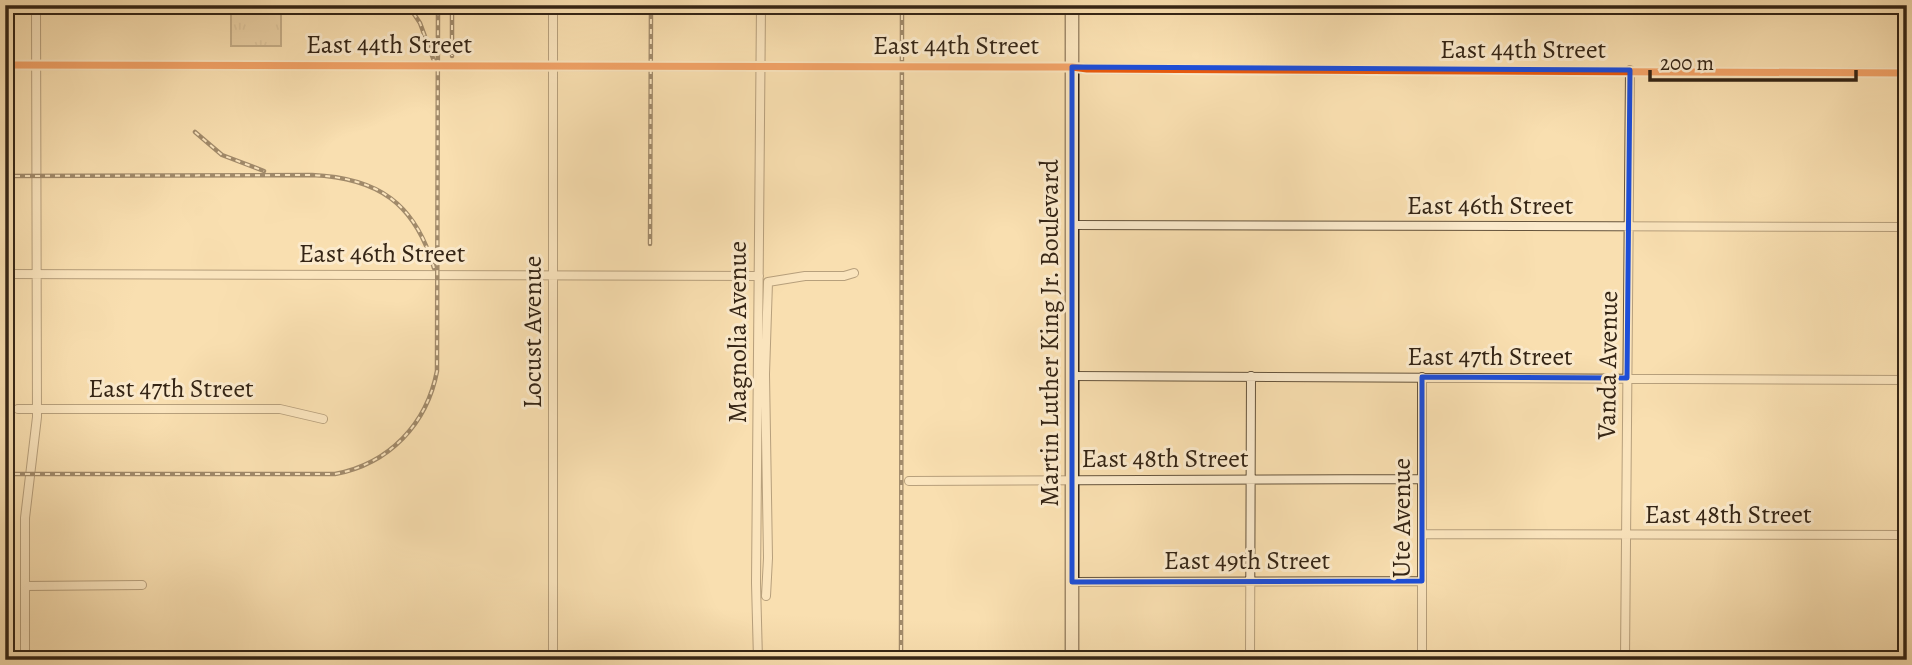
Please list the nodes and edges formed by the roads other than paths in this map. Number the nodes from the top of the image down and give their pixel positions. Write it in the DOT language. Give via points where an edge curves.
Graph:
graph roads {
  1 [pos="36,5"];
  2 [pos="553,5"];
  3 [pos="761,5"];
  4 [pos="1072,5"];
  5 [pos="761,64"];
  6 [pos="5,65"];
  7 [pos="36,65"];
  8 [pos="553,65"];
  9 [pos="1072,67"];
  10 [pos="1630,70"];
  11 [pos="1907,72"];
  12 [pos="1072,225"];
  13 [pos="1630,226"];
  14 [pos="1907,227"];
  15 [pos="854,273"];
  16 [pos="5,274"];
  17 [pos="36,274"];
  18 [pos="553,274"];
  19 [pos="759,276"];
  20 [pos="1072,376"];
  21 [pos="1251,376"];
  22 [pos="1422,377"];
  23 [pos="1627,378"];
  24 [pos="1907,380"];
  25 [pos="18,409"];
  26 [pos="37,409"];
  27 [pos="323,419"];
  28 [pos="1072,479"];
  29 [pos="1251,479"];
  30 [pos="1422,479"];
  31 [pos="909,481"];
  32 [pos="1422,534"];
  33 [pos="1627,534"];
  34 [pos="1907,535"];
  35 [pos="1250,581"];
  36 [pos="1422,581"];
  37 [pos="1072,582"];
  38 [pos="142,585"];
  39 [pos="25,586"];
  40 [pos="766,596"];
  41 [pos="25,660"];
  42 [pos="553,660"];
  43 [pos="758,660"];
  44 [pos="1072,660"];
  45 [pos="1250,660"];
  46 [pos="1422,660"];
  47 [pos="1625,660"];
  1 -- 7 [label="street"];
  2 -- 8 [label="street, Locust Avenue"];
  3 -- 5 [label="street, Magnolia Avenue"];
  4 -- 9 [label="main road, Martin Luther King Jr. Boulevard"];
  5 -- 8 [label="street, East 44th Street"];
  5 -- 9 [label="street, East 44th Street"];
  5 -- 19 [label="street, Magnolia Avenue"];
  6 -- 7 [label="street, East 44th Street"];
  7 -- 8 [label="street, East 44th Street"];
  7 -- 17 [label="street"];
  8 -- 18 [label="street, Locust Avenue"];
  9 -- 10 [label="street, East 44th Street"];
  9 -- 12 [label="main road, Martin Luther King Jr. Boulevard"];
  10 -- 11 [label="street, East 44th Street"];
  10 -- 13 [label="street, Vanda Avenue"];
  12 -- 13 [label="street, East 46th Street"];
  12 -- 20 [label="main road, Martin Luther King Jr. Boulevard"];
  13 -- 14 [label="street, East 46th Street"];
  13 -- 23 [label="street, Vanda Avenue"];
  15 -- 40 [label="street" via="768,282"];
  16 -- 17 [label="street, East 46th Street"];
  17 -- 18 [label="street, East 46th Street"];
  17 -- 26 [label="street"];
  18 -- 19 [label="street, East 46th Street"];
  18 -- 42 [label="street, Locust Avenue"];
  19 -- 43 [label="street, Magnolia Avenue"];
  20 -- 21 [label="street, East 47th Street"];
  20 -- 28 [label="main road, Martin Luther King Jr. Boulevard"];
  21 -- 22 [label="street, East 47th Street"];
  21 -- 29 [label="street"];
  22 -- 23 [label="street, East 47th Street"];
  22 -- 30 [label="street, Ute Avenue"];
  23 -- 24 [label="street, East 47th Street"];
  23 -- 33 [label="street, Vanda Avenue"];
  25 -- 26 [label="street, East 47th Street"];
  26 -- 27 [label="street, East 47th Street" via="280,409"];
  26 -- 39 [label="street" via="26,497"];
  28 -- 29 [label="street, East 48th Street"];
  28 -- 31 [label="street, East 48th Street"];
  28 -- 37 [label="main road, Martin Luther King Jr. Boulevard"];
  29 -- 30 [label="street, East 48th Street"];
  29 -- 35 [label="street"];
  30 -- 32 [label="street, Ute Avenue"];
  32 -- 33 [label="street, East 48th Street"];
  32 -- 36 [label="street, Ute Avenue"];
  33 -- 34 [label="street, East 48th Street"];
  33 -- 47 [label="street, Vanda Avenue"];
  35 -- 36 [label="street, East 49th Street"];
  35 -- 37 [label="street, East 49th Street"];
  35 -- 45 [label="street"];
  36 -- 46 [label="street, Ute Avenue"];
  37 -- 44 [label="main road, Martin Luther King Jr. Boulevard"];
  38 -- 39 [label="street"];
  39 -- 41 [label="street"];
}
